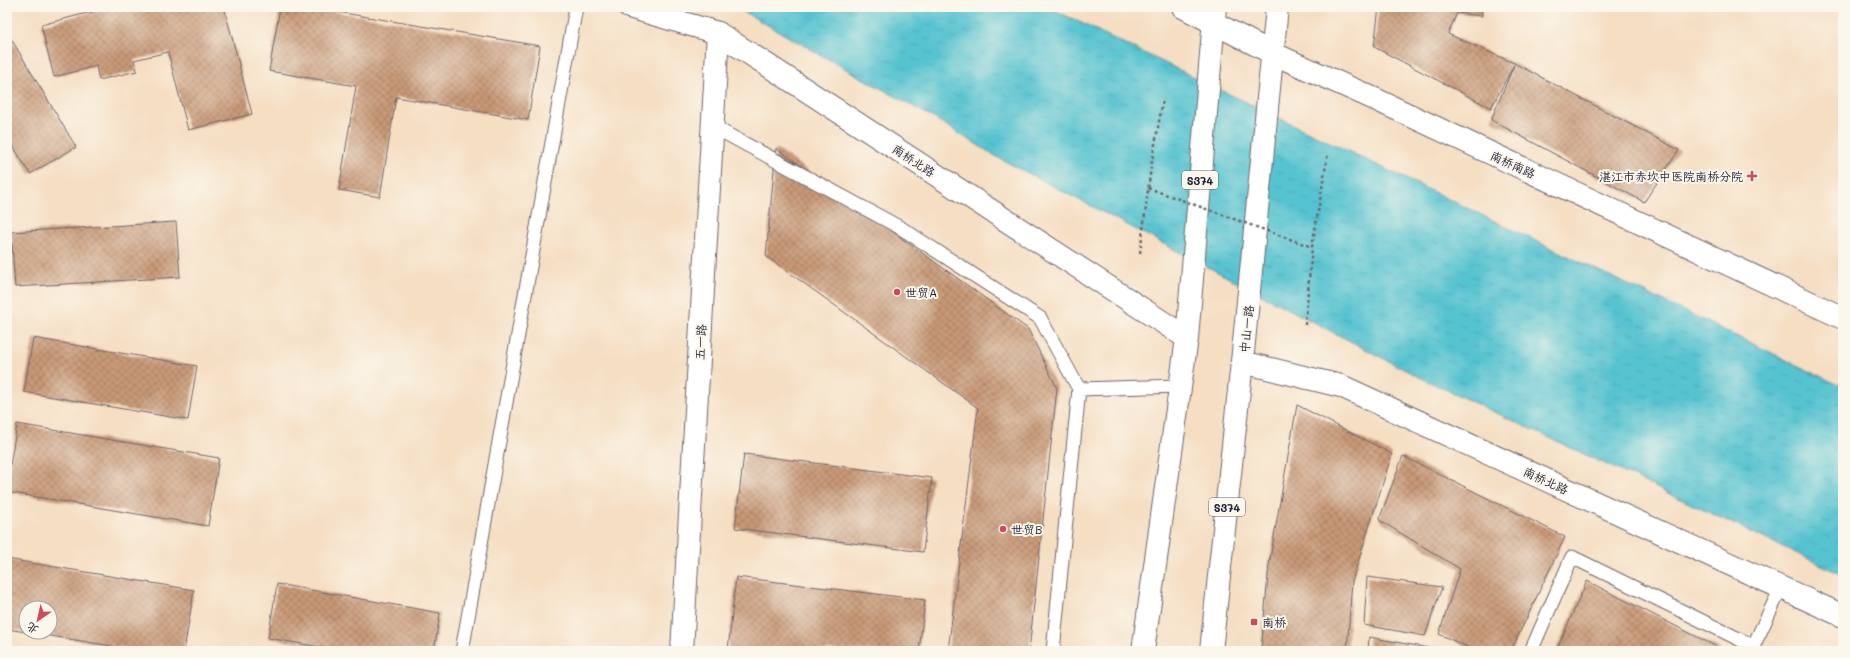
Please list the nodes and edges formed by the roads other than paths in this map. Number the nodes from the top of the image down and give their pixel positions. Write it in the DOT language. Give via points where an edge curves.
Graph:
graph roads {
  1 [pos="576,7"];
  2 [pos="629,7"];
  3 [pos="1184,7"];
  4 [pos="1277,7"];
  5 [pos="1215,15"];
  6 [pos="718,33"];
  7 [pos="1272,53"];
  8 [pos="712,126"];
  9 [pos="1843,318"];
  10 [pos="1187,338"];
  11 [pos="1242,362"];
  12 [pos="1180,386"];
  13 [pos="1079,389"];
  14 [pos="1781,588"];
  15 [pos="1843,616"];
  16 [pos="1752,648"];
  17 [pos="462,651"];
  18 [pos="682,651"];
  19 [pos="1053,651"];
  20 [pos="1143,651"];
  21 [pos="1211,651"];
  22 [pos="1531,651"];
  1 -- 17 [label="lane"];
  2 -- 6 [label="street, 南桥北路"];
  3 -- 5 [label="street, 南桥南路"];
  4 -- 7 [label="street, 中山一路 / S374"];
  5 -- 7 [label="street, 南桥南路"];
  5 -- 10 [label="street, S374"];
  6 -- 8 [label="street, 五一路"];
  6 -- 10 [label="street, 南桥北路"];
  7 -- 9 [label="street, 南桥南路"];
  7 -- 11 [label="street, 中山一路 / S374"];
  8 -- 13 [label="lane" via="901,228 1040,318"];
  8 -- 18 [label="street, 五一路"];
  10 -- 12 [label="street, S374"];
  11 -- 14 [label="street, 南桥北路" via="1341,386"];
  11 -- 21 [label="street, 中山一路 / S374"];
  12 -- 13 [label="lane"];
  12 -- 20 [label="street, S374"];
  13 -- 19 [label="lane"];
  14 -- 15 [label="street, 南桥北路"];
  14 -- 16 [label="lane"];
  16 -- 22 [label="lane" via="1572,557"];
}
